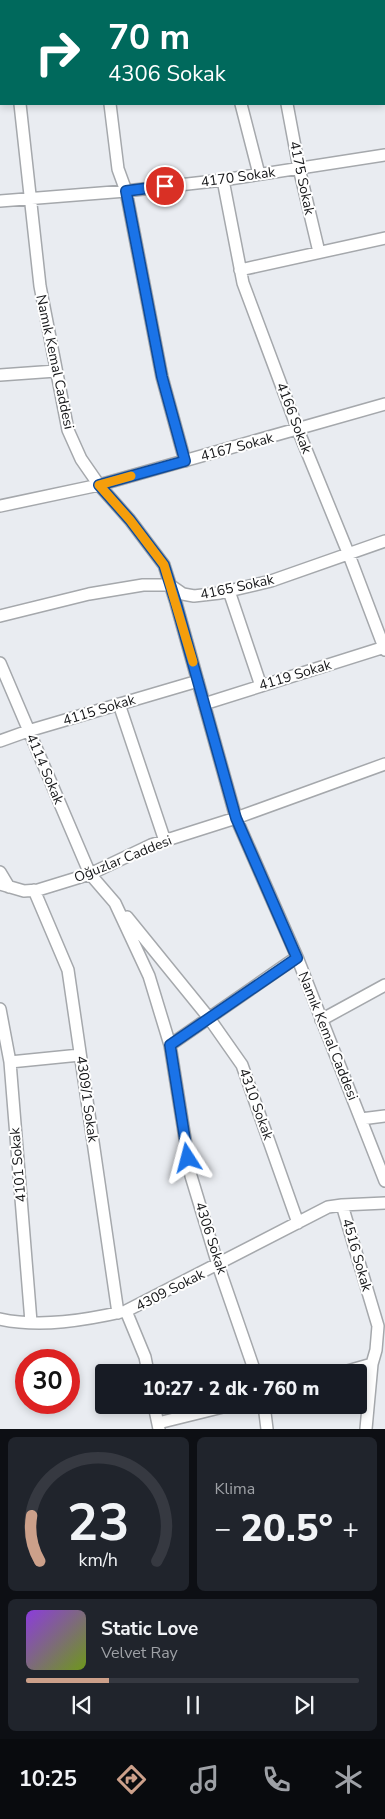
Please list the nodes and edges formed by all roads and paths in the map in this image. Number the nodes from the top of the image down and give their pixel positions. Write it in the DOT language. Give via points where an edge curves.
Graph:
graph roads {
  1 [pos="20,105"];
  2 [pos="110,105"];
  3 [pos="241,105"];
  4 [pos="287,105"];
  5 [pos="385,155"];
  6 [pos="299,168"];
  7 [pos="258,174"];
  8 [pos="223,180"];
  9 [pos="126,191"];
  10 [pos="31,198"];
  11 [pos="0,201"];
  12 [pos="385,238"];
  13 [pos="319,252"];
  14 [pos="240,270"];
  15 [pos="56,370"];
  16 [pos="0,375"];
  17 [pos="385,404"];
  18 [pos="298,430"];
  19 [pos="185,461"];
  20 [pos="99,485"];
  21 [pos="0,506"];
  22 [pos="385,541"];
  23 [pos="349,555"];
  24 [pos="170,585"];
  25 [pos="229,591"];
  26 [pos="0,616"];
  27 [pos="385,648"];
  28 [pos="0,663"];
  29 [pos="198,681"];
  30 [pos="261,686"];
  31 [pos="119,704"];
  32 [pos="204,704"];
  33 [pos="28,731"];
  34 [pos="0,742"];
  35 [pos="385,764"];
  36 [pos="236,818"];
  37 [pos="165,841"];
  38 [pos="0,872"];
  39 [pos="90,874"];
  40 [pos="4,886"];
  41 [pos="34,890"];
  42 [pos="115,903"];
  43 [pos="297,958"];
  44 [pos="385,985"];
  45 [pos="0,1008"];
  46 [pos="209,1018"];
  47 [pos="321,1020"];
  48 [pos="170,1045"];
  49 [pos="80,1055"];
  50 [pos="10,1062"];
  51 [pos="385,1116"];
  52 [pos="361,1120"];
  53 [pos="385,1181"];
  54 [pos="385,1203"];
  55 [pos="342,1205"];
  56 [pos="298,1223"];
  57 [pos="218,1265"];
  58 [pos="122,1312"];
  59 [pos="0,1319"];
  60 [pos="31,1322"];
  61 [pos="146,1364"];
  62 [pos="252,1364"];
  63 [pos="372,1364"];
  64 [pos="367,1365"];
  65 [pos="200,1414"];
  66 [pos="265,1414"];
  67 [pos="158,1426"];
  68 [pos="267,1429"];
  69 [pos="366,1429"];
  1 -- 10 [label="street, Namık Kemal Caddesi"];
  2 -- 9 [label="street" via="118,169"];
  3 -- 7 [label="street"];
  4 -- 6 [label="street, 4175 Sokak"];
  5 -- 6 [label="street, 4170 Sokak"];
  6 -- 7 [label="street, 4170 Sokak"];
  6 -- 13 [label="street, 4175 Sokak"];
  7 -- 8 [label="street, 4170 Sokak"];
  8 -- 9 [label="street, 4170 Sokak"];
  8 -- 14 [label="street, 4166 Sokak"];
  9 -- 10 [label="street, 4170 Sokak"];
  9 -- 19 [label="street" via="162,377"];
  10 -- 11 [label="street, 4170 Sokak"];
  10 -- 15 [label="street, Namık Kemal Caddesi" via="40,286"];
  12 -- 13 [label="street"];
  13 -- 14 [label="street"];
  14 -- 18 [label="street, 4166 Sokak"];
  15 -- 16 [label="street"];
  15 -- 20 [label="street, Namık Kemal Caddesi" via="73,444"];
  17 -- 18 [label="street, 4167 Sokak"];
  18 -- 19 [label="street, 4167 Sokak"];
  18 -- 23 [label="street, 4166 Sokak"];
  19 -- 20 [label="street, 4167 Sokak"];
  20 -- 21 [label="street, 4167 Sokak"];
  20 -- 24 [label="street, Namık Kemal Caddesi" via="164,565"];
  22 -- 23 [label="street, 4165 Sokak"];
  23 -- 25 [label="street, 4165 Sokak"];
  23 -- 27 [label="street, 4166 Sokak"];
  24 -- 25 [label="street, 4165 Sokak" via="183,594 194,596"];
  24 -- 26 [label="street, 4165 Sokak" via="143,585 89,594"];
  24 -- 29 [label="street, Namık Kemal Caddesi"];
  25 -- 30 [label="street"];
  27 -- 30 [label="street, 4119 Sokak"];
  28 -- 33 [label="street, 4114 Sokak"];
  29 -- 31 [label="street, 4115 Sokak"];
  29 -- 32 [label="street, Namık Kemal Caddesi"];
  30 -- 32 [label="street, 4119 Sokak"];
  31 -- 33 [label="street, 4115 Sokak"];
  31 -- 37 [label="street"];
  32 -- 36 [label="street, Namık Kemal Caddesi"];
  33 -- 34 [label="street, 4115 Sokak"];
  33 -- 39 [label="street, 4114 Sokak"];
  35 -- 36 [label="street, Oğuzlar Caddesi"];
  36 -- 37 [label="street, Oğuzlar Caddesi"];
  36 -- 43 [label="street, Namık Kemal Caddesi"];
  37 -- 39 [label="street, Oğuzlar Caddesi"];
  38 -- 40 [label="street"];
  39 -- 41 [label="street, Oğuzlar Caddesi"];
  39 -- 42 [label="street, 4310 Sokak"];
  40 -- 41 [label="street, Oğuzlar Caddesi"];
  41 -- 49 [label="street, 4309/1 Sokak" via="68,970"];
  42 -- 46 [label="street, 4310 Sokak"];
  42 -- 48 [label="street, 4310 Sokak" via="149,976"];
  43 -- 46 [label="street"];
  43 -- 47 [label="street, Namık Kemal Caddesi"];
  44 -- 47 [label="street"];
  45 -- 50 [label="street, 4101 Sokak"];
  46 -- 48 [label="street"];
  46 -- 56 [label="street, 4310 Sokak" via="242,1065"];
  47 -- 52 [label="street, Namık Kemal Caddesi"];
  48 -- 57 [label="street, 4306 Sokak" via="191,1176"];
  49 -- 50 [label="street"];
  49 -- 58 [label="street, 4309/1 Sokak"];
  50 -- 60 [label="street, 4101 Sokak"];
  51 -- 52 [label="street"];
  52 -- 53 [label="street, Namık Kemal Caddesi"];
  54 -- 55 [label="street, 4309 Sokak"];
  55 -- 56 [label="street, 4309 Sokak" via="328,1208"];
  55 -- 63 [label="street, 4516 Sokak" via="378,1326"];
  56 -- 57 [label="street, 4309 Sokak"];
  57 -- 58 [label="street, 4309 Sokak"];
  57 -- 62 [label="street, 4306 Sokak"];
  58 -- 60 [label="street, 4309 Sokak" via="76,1320"];
  58 -- 61 [label="street, 4309/1 Sokak"];
  59 -- 60 [label="street, 4309 Sokak"];
  63 -- 64 [label="street"];
  63 -- 69 [label="street, 4516 Sokak"];
  65 -- 67 [label="street"];
  66 -- 68 [label="street"];
}
